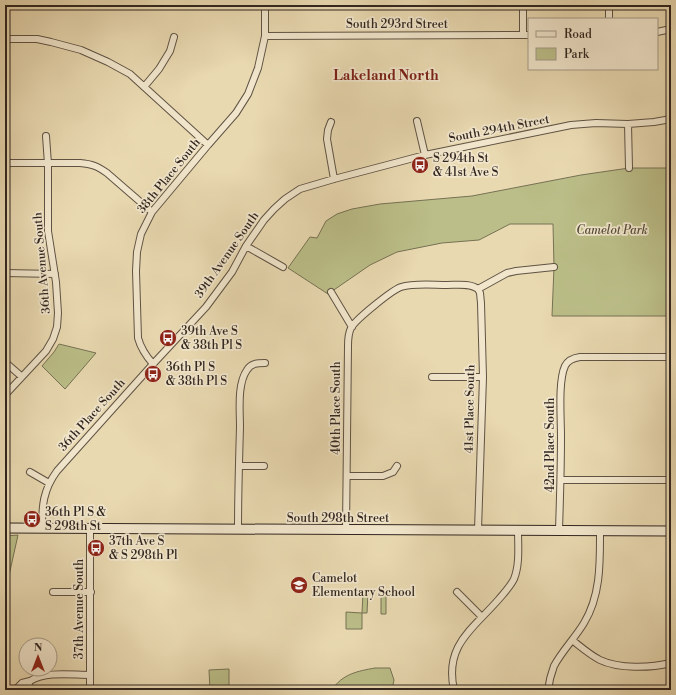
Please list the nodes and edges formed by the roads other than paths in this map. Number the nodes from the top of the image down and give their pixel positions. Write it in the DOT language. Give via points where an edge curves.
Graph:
graph roads {
  1 [pos="265,5"];
  2 [pos="523,5"];
  3 [pos="609,5"];
  4 [pos="609,18"];
  5 [pos="671,29"];
  6 [pos="658,32"];
  7 [pos="526,35"];
  8 [pos="265,36"];
  9 [pos="174,37"];
  10 [pos="5,39"];
  11 [pos="144,87"];
  12 [pos="671,119"];
  13 [pos="417,121"];
  14 [pos="331,122"];
  15 [pos="628,124"];
  16 [pos="46,136"];
  17 [pos="208,145"];
  18 [pos="425,155"];
  19 [pos="5,164"];
  20 [pos="48,164"];
  21 [pos="629,168"];
  22 [pos="334,179"];
  23 [pos="152,212"];
  24 [pos="246,246"];
  25 [pos="283,267"];
  26 [pos="554,267"];
  27 [pos="5,273"];
  28 [pos="55,274"];
  29 [pos="478,289"];
  30 [pos="331,292"];
  31 [pos="352,327"];
  32 [pos="671,356"];
  33 [pos="5,362"];
  34 [pos="266,363"];
  35 [pos="153,364"];
  36 [pos="21,376"];
  37 [pos="432,377"];
  38 [pos="483,377"];
  39 [pos="5,395"];
  40 [pos="239,466"];
  41 [pos="264,466"];
  42 [pos="397,466"];
  43 [pos="30,472"];
  44 [pos="347,476"];
  45 [pos="561,480"];
  46 [pos="671,480"];
  47 [pos="49,483"];
  48 [pos="5,528"];
  49 [pos="42,528"];
  50 [pos="90,528"];
  51 [pos="238,529"];
  52 [pos="346,530"];
  53 [pos="478,530"];
  54 [pos="518,530"];
  55 [pos="559,530"];
  56 [pos="600,531"];
  57 [pos="671,531"];
  58 [pos="53,592"];
  59 [pos="91,592"];
  60 [pos="457,592"];
  61 [pos="482,617"];
  62 [pos="572,640"];
  63 [pos="671,662"];
  64 [pos="90,675"];
  65 [pos="30,681"];
  66 [pos="15,690"];
  67 [pos="26,690"];
  68 [pos="90,690"];
  69 [pos="454,690"];
  70 [pos="548,690"];
  1 -- 8 [label="street"];
  2 -- 7 [label="street"];
  3 -- 4 [label="street"];
  5 -- 6 [label="street"];
  7 -- 8 [label="street, South 293rd Street"];
  8 -- 17 [label="street, 38th Place South" via="258,68 248,94 236,113"];
  9 -- 11 [label="street" via="170,51"];
  10 -- 11 [label="street" via="38,39 81,50 130,74"];
  11 -- 17 [label="street"];
  12 -- 15 [label="street, South 294th Street"];
  13 -- 18 [label="street"];
  14 -- 22 [label="street" via="326,140"];
  15 -- 18 [label="street, South 294th Street" via="571,125"];
  15 -- 21 [label="street"];
  16 -- 20 [label="street, 36th Avenue South"];
  17 -- 23 [label="street, 38th Place South"];
  18 -- 22 [label="street, South 294th Street"];
  19 -- 20 [label="street"];
  20 -- 23 [label="street" via="80,163 100,168"];
  20 -- 28 [label="street, 36th Avenue South" via="48,231"];
  22 -- 24 [label="street, 39th Avenue South" via="300,189 285,200 264,220"];
  23 -- 35 [label="street, 38th Place South" via="139,238 136,271 138,338 140,346"];
  24 -- 25 [label="street"];
  24 -- 35 [label="street, 39th Avenue South" via="232,272 206,307"];
  26 -- 29 [label="street" via="507,273"];
  27 -- 28 [label="street"];
  28 -- 36 [label="street, 36th Avenue South" via="57,327 46,351"];
  29 -- 31 [label="street" via="466,285 401,287 390,293"];
  29 -- 38 [label="street, 41st Place South" via="481,303"];
  30 -- 31 [label="street"];
  31 -- 44 [label="street, 40th Place South" via="348,346"];
  32 -- 45 [label="street, 42nd Place South" via="584,356 568,362 561,387"];
  33 -- 36 [label="street"];
  34 -- 40 [label="street" via="253,364 243,378 240,395"];
  35 -- 47 [label="street, 36th Place South" via="61,466"];
  36 -- 39 [label="street, 36th Avenue South"];
  37 -- 38 [label="street"];
  38 -- 53 [label="street, 41st Place South"];
  40 -- 41 [label="street"];
  40 -- 51 [label="street"];
  42 -- 44 [label="street" via="393,472 383,476"];
  43 -- 47 [label="street"];
  44 -- 52 [label="street, 40th Place South"];
  45 -- 46 [label="street"];
  45 -- 55 [label="street, 42nd Place South"];
  47 -- 49 [label="street, 36th Place South" via="43,504"];
  48 -- 49 [label="street, South 298th Street"];
  49 -- 50 [label="street, South 298th Street"];
  50 -- 51 [label="street, South 298th Street"];
  50 -- 59 [label="street, 37th Avenue South"];
  51 -- 52 [label="street, South 298th Street"];
  52 -- 53 [label="street, South 298th Street"];
  53 -- 54 [label="street, South 298th Street"];
  54 -- 55 [label="street, South 298th Street"];
  54 -- 61 [label="street" via="518,563 514,578"];
  55 -- 56 [label="street, South 298th Street"];
  56 -- 57 [label="street, South 298th Street"];
  56 -- 62 [label="street" via="600,570 596,596 584,623"];
  58 -- 59 [label="street"];
  59 -- 64 [label="street, 37th Avenue South"];
  60 -- 61 [label="street"];
  61 -- 69 [label="street" via="466,634 455,654 451,674"];
  62 -- 63 [label="street" via="599,659 613,665 651,666"];
  62 -- 70 [label="street" via="554,668"];
  64 -- 65 [label="street" via="48,675"];
  64 -- 68 [label="street, 37th Avenue South"];
  65 -- 66 [label="street" via="22,683"];
  65 -- 67 [label="street"];
}
